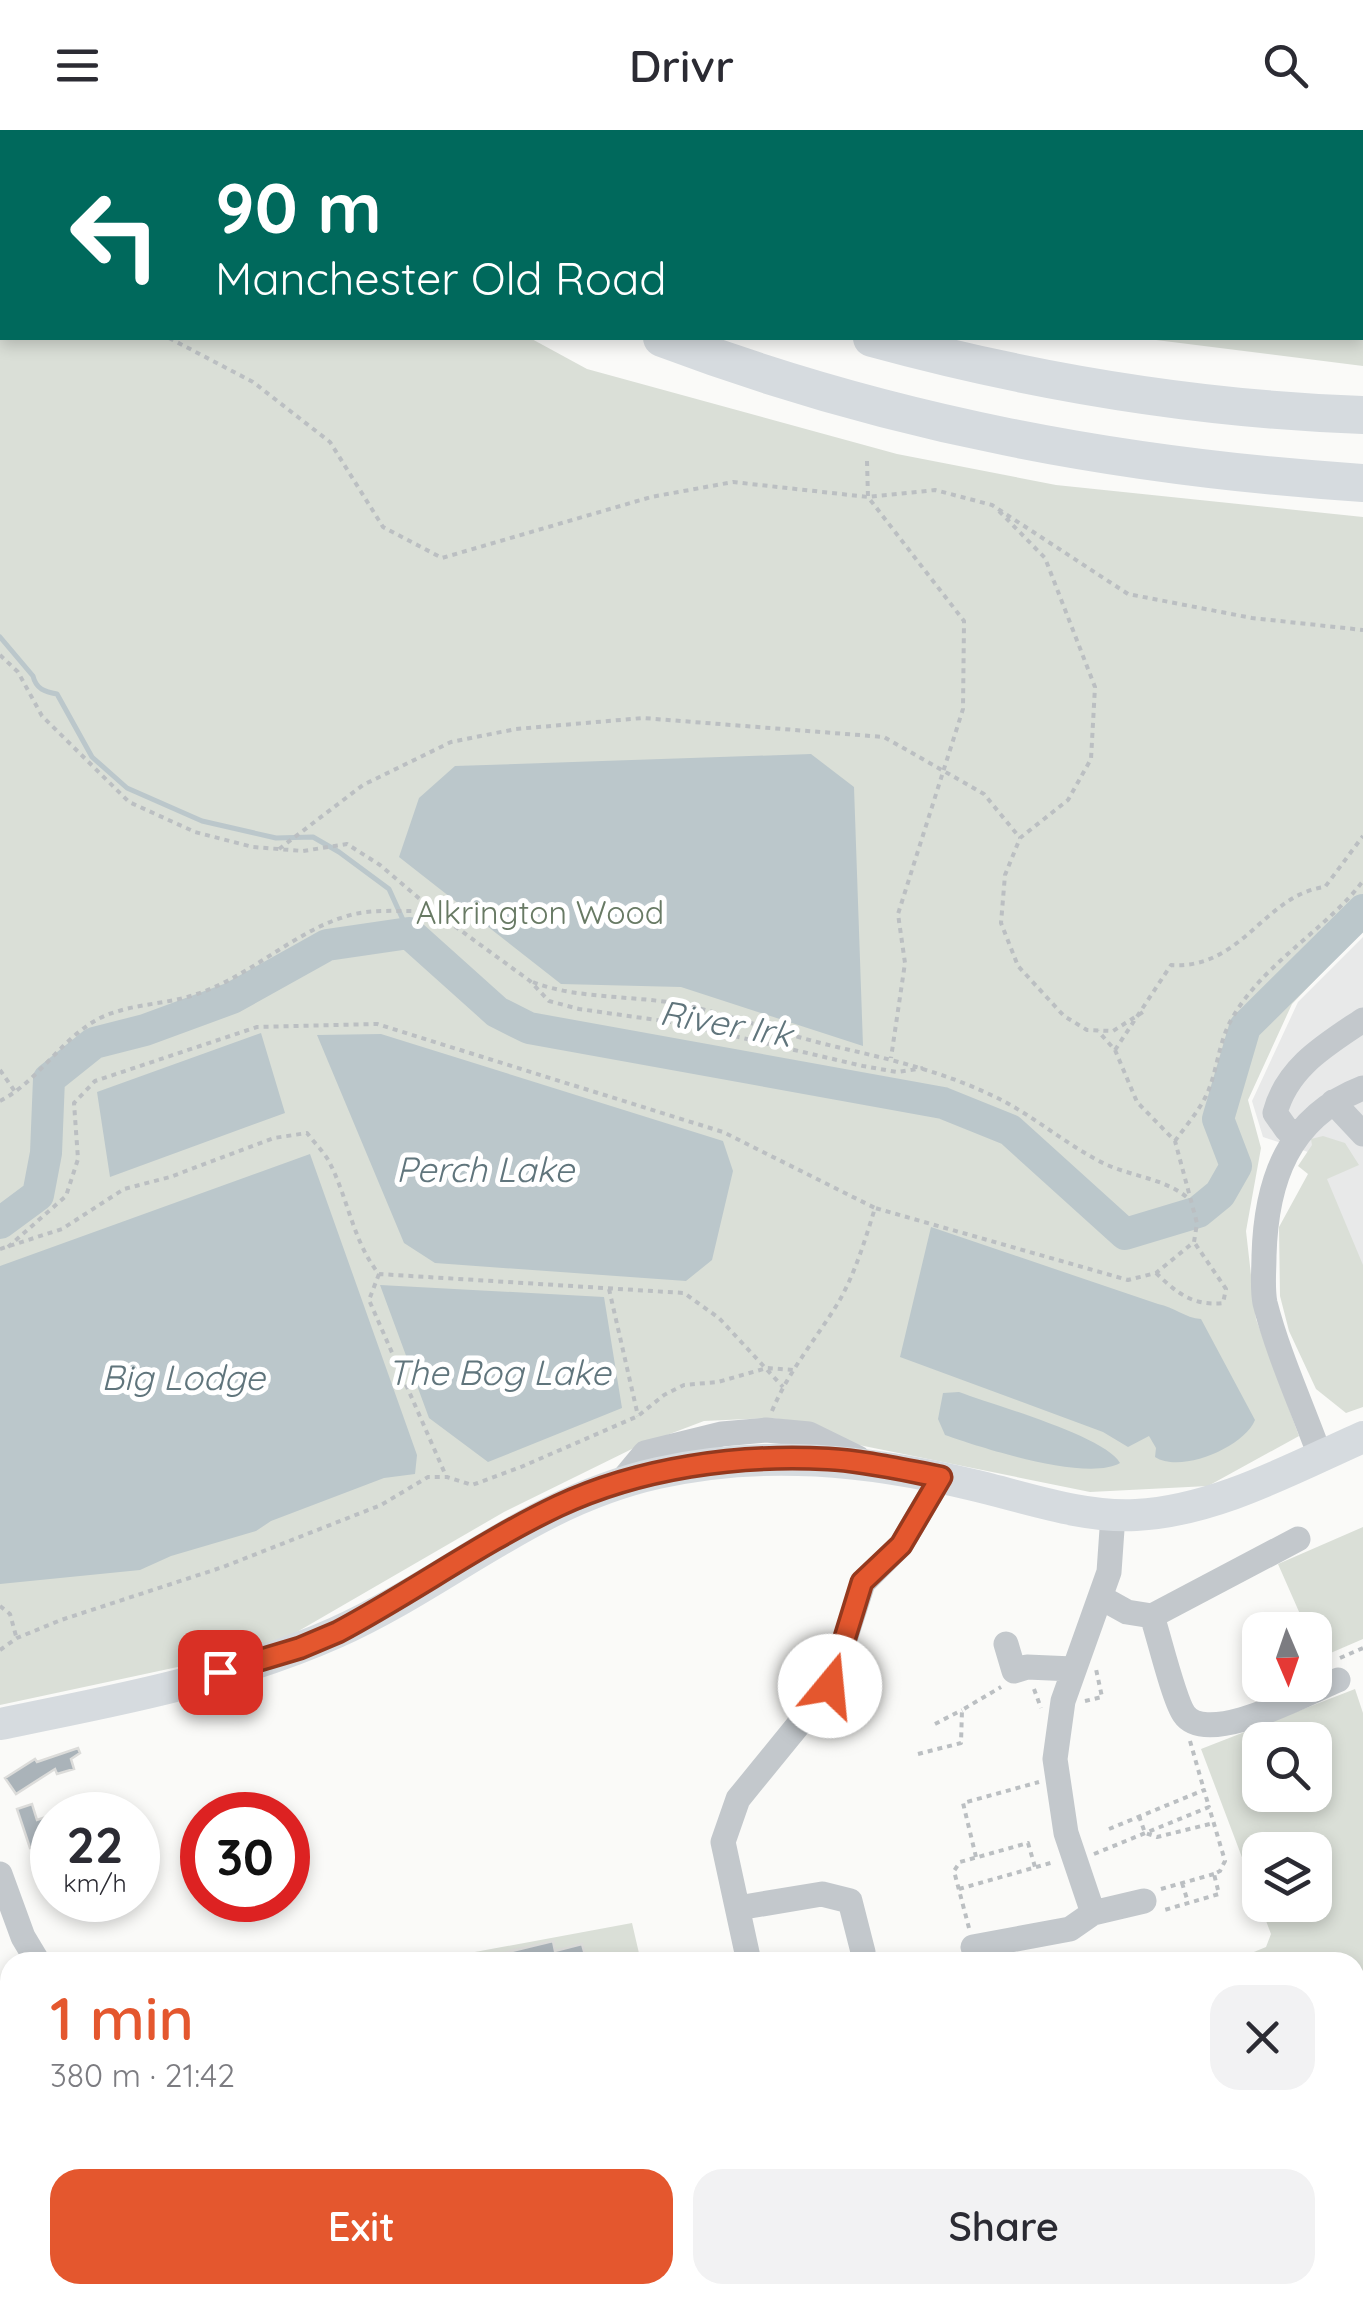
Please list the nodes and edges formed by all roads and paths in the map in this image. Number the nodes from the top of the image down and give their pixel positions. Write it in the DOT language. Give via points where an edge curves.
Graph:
graph roads {
  1 [pos="172,340"];
  2 [pos="668,340"];
  3 [pos="880,340"];
  4 [pos="1363,415"];
  5 [pos="867,461"];
  6 [pos="1363,483"];
  7 [pos="868,496"];
  8 [pos="992,505"];
  9 [pos="1363,630"];
  10 [pos="0,656"];
  11 [pos="943,771"];
  12 [pos="1363,836"];
  13 [pos="1020,838"];
  14 [pos="280,848"];
  15 [pos="1363,881"];
  16 [pos="434,911"];
  17 [pos="530,981"];
  18 [pos="1143,1012"];
  19 [pos="1363,1020"];
  20 [pos="1098,1031"];
  21 [pos="1115,1050"];
  22 [pos="891,1058"];
  23 [pos="923,1068"];
  24 [pos="0,1070"];
  25 [pos="1363,1088"];
  26 [pos="16,1093"];
  27 [pos="0,1101"];
  28 [pos="1333,1102"];
  29 [pos="1299,1133"];
  30 [pos="1363,1134"];
  31 [pos="1175,1142"];
  32 [pos="1189,1199"];
  33 [pos="875,1208"];
  34 [pos="1194,1242"];
  35 [pos="8,1247"];
  36 [pos="0,1250"];
  37 [pos="380,1274"];
  38 [pos="1156,1274"];
  39 [pos="608,1287"];
  40 [pos="766,1368"];
  41 [pos="794,1370"];
  42 [pos="638,1416"];
  43 [pos="1363,1437"];
  44 [pos="1320,1456"];
  45 [pos="446,1477"];
  46 [pos="941,1477"];
  47 [pos="1113,1514"];
  48 [pos="1298,1539"];
  49 [pos="1100,1597"];
  50 [pos="0,1606"];
  51 [pos="1152,1616"];
  52 [pos="17,1638"];
  53 [pos="1006,1644"];
  54 [pos="0,1650"];
  55 [pos="1073,1669"];
  56 [pos="1029,1676"];
  57 [pos="1014,1679"];
  58 [pos="1338,1680"];
  59 [pos="962,1710"];
  60 [pos="1184,1715"];
  61 [pos="1046,1723"];
  62 [pos="0,1724"];
  63 [pos="936,1724"];
  64 [pos="918,1754"];
  65 [pos="1047,1780"];
  66 [pos="1204,1790"];
  67 [pos="1209,1807"];
  68 [pos="1139,1816"];
  69 [pos="1214,1823"];
  70 [pos="1109,1829"];
  71 [pos="1146,1833"];
  72 [pos="976,1857"];
  73 [pos="1068,1863"];
  74 [pos="1035,1867"];
  75 [pos="0,1874"];
  76 [pos="1214,1874"];
  77 [pos="1182,1883"];
  78 [pos="960,1889"];
  79 [pos="1144,1901"];
  80 [pos="1188,1903"];
  81 [pos="738,1908"];
  82 [pos="1093,1914"];
  83 [pos="11,1942"];
  84 [pos="974,1947"];
  85 [pos="747,1952"];
  86 [pos="863,1952"];
  1 -- 7 [label="path" via="253,382 330,442 383,527 442,558 651,497 733,482"];
  2 -- 6 [label="highway" via="816,391 1072,452"];
  3 -- 4 [label="highway" via="1130,394"];
  5 -- 7 [label="path"];
  7 -- 8 [label="path" via="935,490"];
  7 -- 11 [label="path" via="964,622 962,709"];
  8 -- 9 [label="path" via="1128,594"];
  8 -- 13 [label="path" via="1045,558 1095,687 1091,759 1068,800"];
  10 -- 14 [label="path" via="18,672 42,716 129,802 194,832"];
  11 -- 13 [label="path" via="984,794"];
  11 -- 14 [label="path" via="884,737 643,718 516,728 451,742 363,785"];
  11 -- 22 [label="path" via="898,914 905,963"];
  12 -- 18 [label="path" via="1325,887 1304,890 1228,951 1194,967 1171,965"];
  13 -- 20 [label="path" via="1005,875 1001,923 1018,966 1064,1016"];
  14 -- 16 [label="path" via="346,844"];
  15 -- 31 [label="path" via="1230,1022 1206,1096"];
  16 -- 17 [label="path"];
  16 -- 26 [label="path" via="352,914 196,995 98,1019"];
  17 -- 22 [label="path" via="554,991 694,1007"];
  17 -- 23 [label="path" via="549,1001 579,1008 678,1022 897,1072"];
  18 -- 20 [label="path" via="1113,1031"];
  18 -- 21 [label="path"];
  19 -- 29 [label="street" via="1294,1072 1280,1096 1276,1114"];
  20 -- 21 [label="path"];
  21 -- 31 [label="path" via="1137,1102"];
  22 -- 23 [label="path"];
  23 -- 32 [label="path" via="988,1093 1100,1162 1174,1186"];
  24 -- 26 [label="path"];
  25 -- 28 [label="street"];
  26 -- 27 [label="path"];
  28 -- 29 [label="street"];
  28 -- 30 [label="street"];
  29 -- 44 [label="street" via="1282,1158 1265,1218 1264,1300"];
  31 -- 32 [label="path"];
  32 -- 34 [label="path"];
  33 -- 35 [label="path" via="722,1132 378,1024 295,1024 258,1026 95,1081 74,1102 78,1159 66,1196"];
  33 -- 38 [label="path" via="1128,1280"];
  33 -- 41 [label="path" via="840,1300"];
  34 -- 38 [label="path"];
  34 -- 38 [label="path" via="1226,1288 1223,1303 1184,1298"];
  35 -- 36 [label="path"];
  35 -- 37 [label="path" via="62,1229 124,1189 306,1133 326,1158 366,1258"];
  37 -- 39 [label="path"];
  37 -- 45 [label="path" via="369,1300"];
  39 -- 40 [label="path" via="684,1293 719,1318"];
  39 -- 42 [label="path"];
  40 -- 41 [label="path"];
  40 -- 41 [label="path" via="783,1386"];
  40 -- 42 [label="path" via="684,1385"];
  42 -- 45 [label="path" via="472,1485"];
  43 -- 44 [label="main road"];
  44 -- 47 [label="main road" via="1202,1505"];
  45 -- 52 [label="path" via="428,1477 382,1505"];
  46 -- 47 [label="main road"];
  46 -- 62 [label="main road" via="826,1459 751,1460 620,1483 556,1507 300,1648"];
  46 -- 81 [label="street" via="901,1545 862,1582 830,1686 738,1799 723,1842"];
  47 -- 49 [label="street" via="1109,1572"];
  48 -- 51 [label="street"];
  49 -- 51 [label="street" via="1126,1612"];
  49 -- 55 [label="street"];
  50 -- 52 [label="path" via="10,1614"];
  51 -- 60 [label="street"];
  52 -- 54 [label="path"];
  53 -- 55 [label="street" via="1014,1670"];
  55 -- 73 [label="street" via="1054,1759"];
  56 -- 61 [label="path"];
  57 -- 59 [label="path"];
  58 -- 60 [label="street" via="1233,1724 1200,1726"];
  59 -- 63 [label="path"];
  59 -- 64 [label="path" via="962,1742"];
  60 -- 66 [label="path"];
  65 -- 72 [label="path" via="962,1803"];
  66 -- 67 [label="path"];
  66 -- 68 [label="path"];
  67 -- 69 [label="path"];
  67 -- 71 [label="path"];
  68 -- 70 [label="path"];
  68 -- 71 [label="path"];
  69 -- 71 [label="path" via="1157,1838"];
  69 -- 76 [label="path" via="1225,1861"];
  71 -- 73 [label="path"];
  72 -- 74 [label="path" via="1028,1843"];
  72 -- 78 [label="path" via="954,1872"];
  73 -- 74 [label="path"];
  73 -- 82 [label="street"];
  74 -- 78 [label="path"];
  75 -- 83 [label="street"];
  76 -- 77 [label="path"];
  76 -- 80 [label="path" via="1219,1894"];
  77 -- 79 [label="path" via="1143,1895"];
  77 -- 80 [label="path"];
  78 -- 84 [label="path"];
  79 -- 80 [label="path" via="1148,1915"];
  79 -- 82 [label="street"];
  81 -- 85 [label="street"];
  81 -- 86 [label="street" via="822,1894 850,1901"];
  82 -- 84 [label="street" via="1071,1928"];
}
